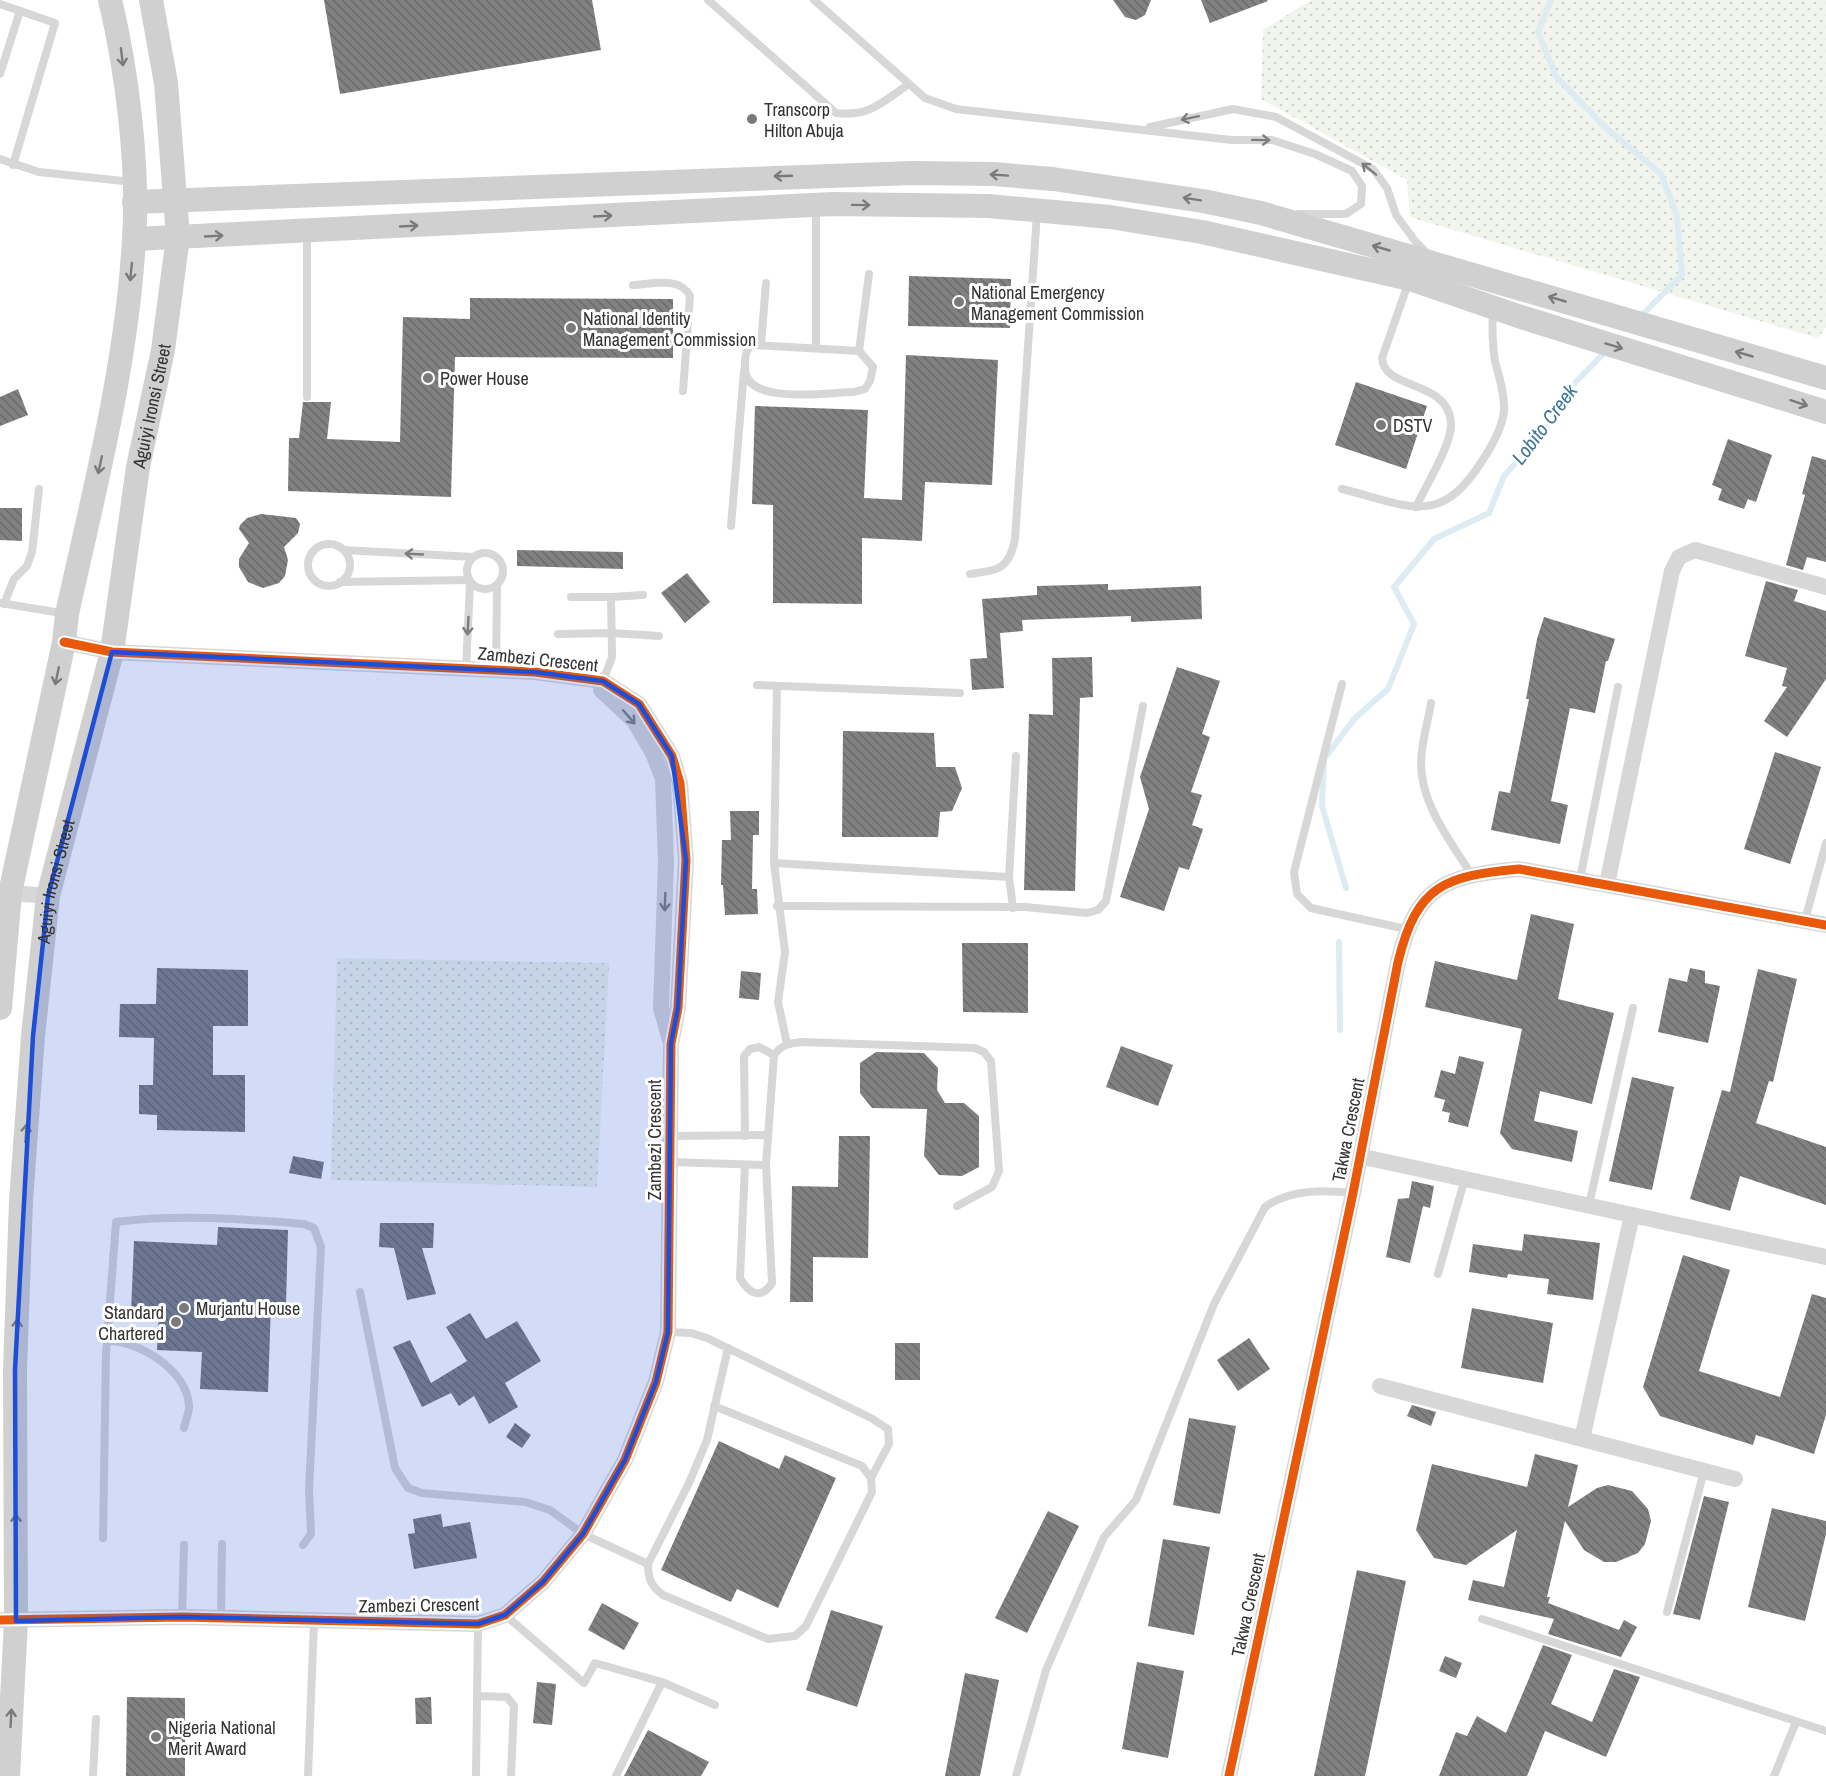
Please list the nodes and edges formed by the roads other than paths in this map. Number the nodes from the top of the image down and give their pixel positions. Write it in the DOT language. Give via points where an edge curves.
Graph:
graph roads {
  1 [pos="110,0"];
  2 [pos="151,0"];
  3 [pos="708,0"];
  4 [pos="814,0"];
  5 [pos="0,4"];
  6 [pos="20,11"];
  7 [pos="0,74"];
  8 [pos="909,84"];
  9 [pos="1140,129"];
  10 [pos="0,159"];
  11 [pos="13,165"];
  12 [pos="134,192"];
  13 [pos="176,201"];
  14 [pos="816,205"];
  15 [pos="1037,209"];
  16 [pos="1261,213"];
  17 [pos="307,231"];
  18 [pos="178,237"];
  19 [pos="135,238"];
  20 [pos="1440,265"];
  21 [pos="869,274"];
  22 [pos="1410,279"];
  23 [pos="766,283"];
  24 [pos="633,285"];
  25 [pos="1493,307"];
  26 [pos="760,345"];
  27 [pos="816,347"];
  28 [pos="859,351"];
  29 [pos="744,371"];
  30 [pos="1826,378"];
  31 [pos="683,392"];
  32 [pos="307,397"];
  33 [pos="1826,412"];
  34 [pos="39,489"];
  35 [pos="1342,489"];
  36 [pos="1416,507"];
  37 [pos="731,526"];
  38 [pos="344,550"];
  39 [pos="473,557"];
  40 [pos="970,574"];
  41 [pos="469,581"];
  42 [pos="340,582"];
  43 [pos="497,586"];
  44 [pos="1826,587"];
  45 [pos="643,596"];
  46 [pos="571,597"];
  47 [pos="612,597"];
  48 [pos="2,603"];
  49 [pos="67,614"];
  50 [pos="612,633"];
  51 [pos="558,634"];
  52 [pos="659,636"];
  53 [pos="64,642"];
  54 [pos="112,652"];
  55 [pos="466,669"];
  56 [pos="496,670"];
  57 [pos="585,678"];
  58 [pos="603,681"];
  59 [pos="1341,684"];
  60 [pos="757,685"];
  61 [pos="777,687"];
  62 [pos="1618,687"];
  63 [pos="960,693"];
  64 [pos="1431,703"];
  65 [pos="1143,706"];
  66 [pos="1016,756"];
  67 [pos="1826,843"];
  68 [pos="774,863"];
  69 [pos="1471,874"];
  70 [pos="1009,877"];
  71 [pos="1580,879"];
  72 [pos="1607,884"];
  73 [pos="5,893"];
  74 [pos="48,896"];
  75 [pos="777,906"];
  76 [pos="1013,908"];
  77 [pos="1805,920"];
  78 [pos="1826,925"];
  79 [pos="1406,929"];
  80 [pos="0,1008"];
  81 [pos="1633,1008"];
  82 [pos="670,1044"];
  83 [pos="787,1044"];
  84 [pos="774,1055"];
  85 [pos="767,1135"];
  86 [pos="672,1136"];
  87 [pos="746,1136"];
  88 [pos="1359,1155"];
  89 [pos="671,1161"];
  90 [pos="746,1165"];
  91 [pos="766,1165"];
  92 [pos="1465,1178"];
  93 [pos="1353,1193"];
  94 [pos="1589,1205"];
  95 [pos="957,1206"];
  96 [pos="1632,1215"];
  97 [pos="1826,1257"];
  98 [pos="1438,1274"];
  99 [pos="360,1292"];
  100 [pos="668,1332"];
  101 [pos="107,1341"];
  102 [pos="728,1348"];
  103 [pos="1380,1386"];
  104 [pos="714,1406"];
  105 [pos="184,1428"];
  106 [pos="1582,1439"];
  107 [pos="1704,1471"];
  108 [pos="872,1478"];
  109 [pos="1735,1479"];
  110 [pos="583,1534"];
  111 [pos="103,1538"];
  112 [pos="222,1544"];
  113 [pos="184,1545"];
  114 [pos="303,1545"];
  115 [pos="648,1564"];
  116 [pos="1667,1612"];
  117 [pos="506,1615"];
  118 [pos="182,1617"];
  119 [pos="221,1617"];
  120 [pos="1482,1619"];
  121 [pos="8,1620"];
  122 [pos="314,1621"];
  123 [pos="478,1624"];
  124 [pos="662,1682"];
  125 [pos="477,1695"];
  126 [pos="715,1706"];
  127 [pos="96,1719"];
  128 [pos="1796,1722"];
  129 [pos="1826,1731"];
  130 [pos="8,1776"];
  131 [pos="93,1776"];
  132 [pos="308,1776"];
  133 [pos="476,1776"];
  134 [pos="511,1776"];
  135 [pos="616,1776"];
  136 [pos="1016,1776"];
  137 [pos="1229,1776"];
  138 [pos="1774,1776"];
  1 -- 12 [label="main road, one-way" via="129,113"];
  2 -- 13 [label="main road, Aguiyi Ironsi Street" via="166,82"];
  3 -- 8 [label="lane" via="836,113 856,115 874,108"];
  4 -- 8 [label="lane"];
  5 -- 6 [label="lane"];
  6 -- 7 [label="lane"];
  6 -- 11 [label="lane" via="55,23"];
  8 -- 9 [label="lane" via="925,98 956,109"];
  9 -- 16 [label="lane, one-way" via="1232,140 1272,140 1352,171 1362,186 1361,204 1346,214"];
  20 -- 9 [label="lane, one-way" via="1402,224 1387,188 1372,169 1276,117 1233,109"];
  10 -- 11 [label="lane"];
  11 -- 12 [label="lane"];
  12 -- 13 [label="main road"];
  12 -- 19 [label="main road"];
  16 -- 13 [label="main road, one-way" via="1053,179 912,173"];
  13 -- 18 [label="main road, Aguiyi Ironsi Street"];
  14 -- 15 [label="main road, one-way"];
  17 -- 14 [label="main road, one-way"];
  14 -- 27 [label="lane"];
  15 -- 22 [label="main road" via="1203,232"];
  15 -- 40 [label="lane" via="1015,539 1006,564"];
  20 -- 16 [label="main road, one-way"];
  18 -- 17 [label="main road, one-way"];
  17 -- 32 [label="lane"];
  18 -- 19 [label="main road"];
  18 -- 54 [label="main road, Aguiyi Ironsi Street" via="163,350 138,467"];
  19 -- 49 [label="main road, one-way" via="123,345"];
  30 -- 20 [label="main road, one-way"];
  21 -- 28 [label="lane"];
  22 -- 25 [label="main road"];
  22 -- 36 [label="lane" via="1382,358 1383,365 1388,374 1429,390 1446,405 1452,423"];
  23 -- 26 [label="lane"];
  24 -- 31 [label="lane" via="678,283 686,287 690,296"];
  25 -- 33 [label="main road, one-way"];
  25 -- 36 [label="lane" via="1491,336 1504,410 1500,429 1473,476 1455,495 1436,506"];
  26 -- 27 [label="lane"];
  26 -- 29 [label="lane" via="751,345 746,351"];
  27 -- 28 [label="lane"];
  28 -- 29 [label="lane" via="873,367 865,389 854,392 772,394 753,386"];
  29 -- 37 [label="lane"];
  34 -- 48 [label="lane" via="32,552"];
  35 -- 36 [label="lane"];
  39 -- 38 [label="lane, one-way"];
  38 -- 42 [label="lane" via="349,571"];
  38 -- 42 [label="lane" via="323,544 308,559 313,579 326,586"];
  39 -- 41 [label="lane" via="466,570"];
  39 -- 43 [label="lane" via="486,553 499,560 503,573"];
  41 -- 42 [label="lane"];
  41 -- 43 [label="lane" via="483,590"];
  41 -- 55 [label="lane, one-way"];
  43 -- 56 [label="lane"];
  44 -- 72 [label="street" via="1695,550 1679,557 1672,571"];
  45 -- 47 [label="lane"];
  46 -- 47 [label="lane"];
  47 -- 50 [label="lane"];
  48 -- 49 [label="lane"];
  49 -- 53 [label="main road"];
  50 -- 51 [label="lane"];
  50 -- 52 [label="lane"];
  50 -- 58 [label="lane" via="612,657"];
  53 -- 54 [label="street, Zambezi Crescent"];
  53 -- 73 [label="main road, one-way"];
  54 -- 55 [label="street, Zambezi Crescent"];
  54 -- 74 [label="main road, Aguiyi Ironsi Street"];
  55 -- 56 [label="street, Zambezi Crescent"];
  56 -- 57 [label="street, Zambezi Crescent"];
  57 -- 58 [label="street, Zambezi Crescent"];
  57 -- 82 [label="street, Zambezi Crescent, one-way" via="615,700 634,721 663,779 666,862 662,1008"];
  58 -- 82 [label="street, Zambezi Crescent" via="639,704 672,756 680,783 686,860 678,1008"];
  59 -- 79 [label="lane" via="1294,872 1297,894 1311,908"];
  60 -- 61 [label="lane"];
  61 -- 63 [label="lane"];
  61 -- 68 [label="lane"];
  62 -- 71 [label="lane"];
  64 -- 69 [label="lane" via="1421,762 1423,787 1432,811"];
  65 -- 76 [label="lane" via="1106,901 1098,910 1087,913"];
  66 -- 70 [label="lane"];
  67 -- 77 [label="lane"];
  68 -- 70 [label="lane"];
  68 -- 75 [label="lane"];
  69 -- 71 [label="street, Takwa Crescent" via="1519,869"];
  69 -- 79 [label="street, Takwa Crescent" via="1445,884 1420,906"];
  70 -- 76 [label="lane"];
  71 -- 72 [label="street, Takwa Crescent"];
  72 -- 77 [label="street, Takwa Crescent"];
  73 -- 74 [label="street"];
  73 -- 80 [label="main road"];
  121 -- 74 [label="main road, Aguiyi Ironsi Street, one-way" via="21,1201"];
  75 -- 76 [label="lane"];
  75 -- 83 [label="lane" via="785,952 778,1002"];
  77 -- 78 [label="street, Takwa Crescent"];
  79 -- 88 [label="street, Takwa Crescent"];
  81 -- 94 [label="lane"];
  82 -- 86 [label="street, Zambezi Crescent"];
  83 -- 84 [label="lane"];
  83 -- 95 [label="lane" via="975,1048 984,1052 991,1061 999,1171 992,1187"];
  84 -- 85 [label="lane"];
  84 -- 87 [label="lane" via="759,1047 750,1048 744,1056"];
  85 -- 87 [label="lane"];
  85 -- 91 [label="lane"];
  86 -- 87 [label="lane"];
  86 -- 89 [label="street, Zambezi Crescent"];
  88 -- 92 [label="street"];
  88 -- 93 [label="street, Takwa Crescent"];
  89 -- 90 [label="lane"];
  89 -- 100 [label="street, Zambezi Crescent"];
  90 -- 91 [label="lane"];
  90 -- 91 [label="lane" via="740,1278 746,1288 759,1294 772,1283"];
  92 -- 94 [label="street"];
  92 -- 98 [label="lane"];
  93 -- 136 [label="lane" via="1325,1190 1280,1196 1265,1207 1214,1304 1136,1500 1104,1537 1046,1670"];
  93 -- 137 [label="street, Takwa Crescent"];
  94 -- 96 [label="street"];
  96 -- 97 [label="street"];
  96 -- 106 [label="street"];
  99 -- 110 [label="lane" via="395,1468 408,1488 422,1493 525,1502 550,1510"];
  100 -- 102 [label="lane" via="691,1333"];
  100 -- 110 [label="street, Zambezi Crescent" via="642,1422"];
  101 -- 105 [label="lane" via="138,1348 178,1376 189,1405"];
  101 -- 111 [label="lane"];
  101 -- 114 [label="lane" via="116,1222 159,1217 233,1219 314,1228 321,1247 309,1490 312,1534"];
  102 -- 104 [label="lane"];
  102 -- 108 [label="lane" via="888,1429 889,1444"];
  103 -- 106 [label="street"];
  104 -- 108 [label="lane" via="862,1466"];
  104 -- 115 [label="lane" via="689,1483"];
  106 -- 107 [label="street"];
  107 -- 109 [label="street"];
  107 -- 116 [label="lane"];
  108 -- 115 [label="lane" via="872,1492 806,1626 795,1636 768,1639 663,1595 648,1577"];
  110 -- 115 [label="lane"];
  110 -- 117 [label="street, Zambezi Crescent" via="543,1582"];
  112 -- 119 [label="lane"];
  113 -- 118 [label="lane"];
  117 -- 123 [label="street, Zambezi Crescent"];
  117 -- 124 [label="lane" via="584,1683 595,1663"];
  118 -- 119 [label="street, Zambezi Crescent"];
  118 -- 121 [label="street, Zambezi Crescent"];
  119 -- 122 [label="street, Zambezi Crescent"];
  120 -- 128 [label="lane"];
  130 -- 121 [label="main road, Aguiyi Ironsi Street, one-way"];
  122 -- 123 [label="street, Zambezi Crescent"];
  122 -- 132 [label="lane"];
  123 -- 125 [label="lane"];
  124 -- 126 [label="lane"];
  124 -- 135 [label="lane"];
  125 -- 133 [label="lane"];
  125 -- 134 [label="lane" via="507,1697 514,1706"];
  127 -- 131 [label="lane"];
  128 -- 129 [label="lane"];
  128 -- 138 [label="lane"];
}
